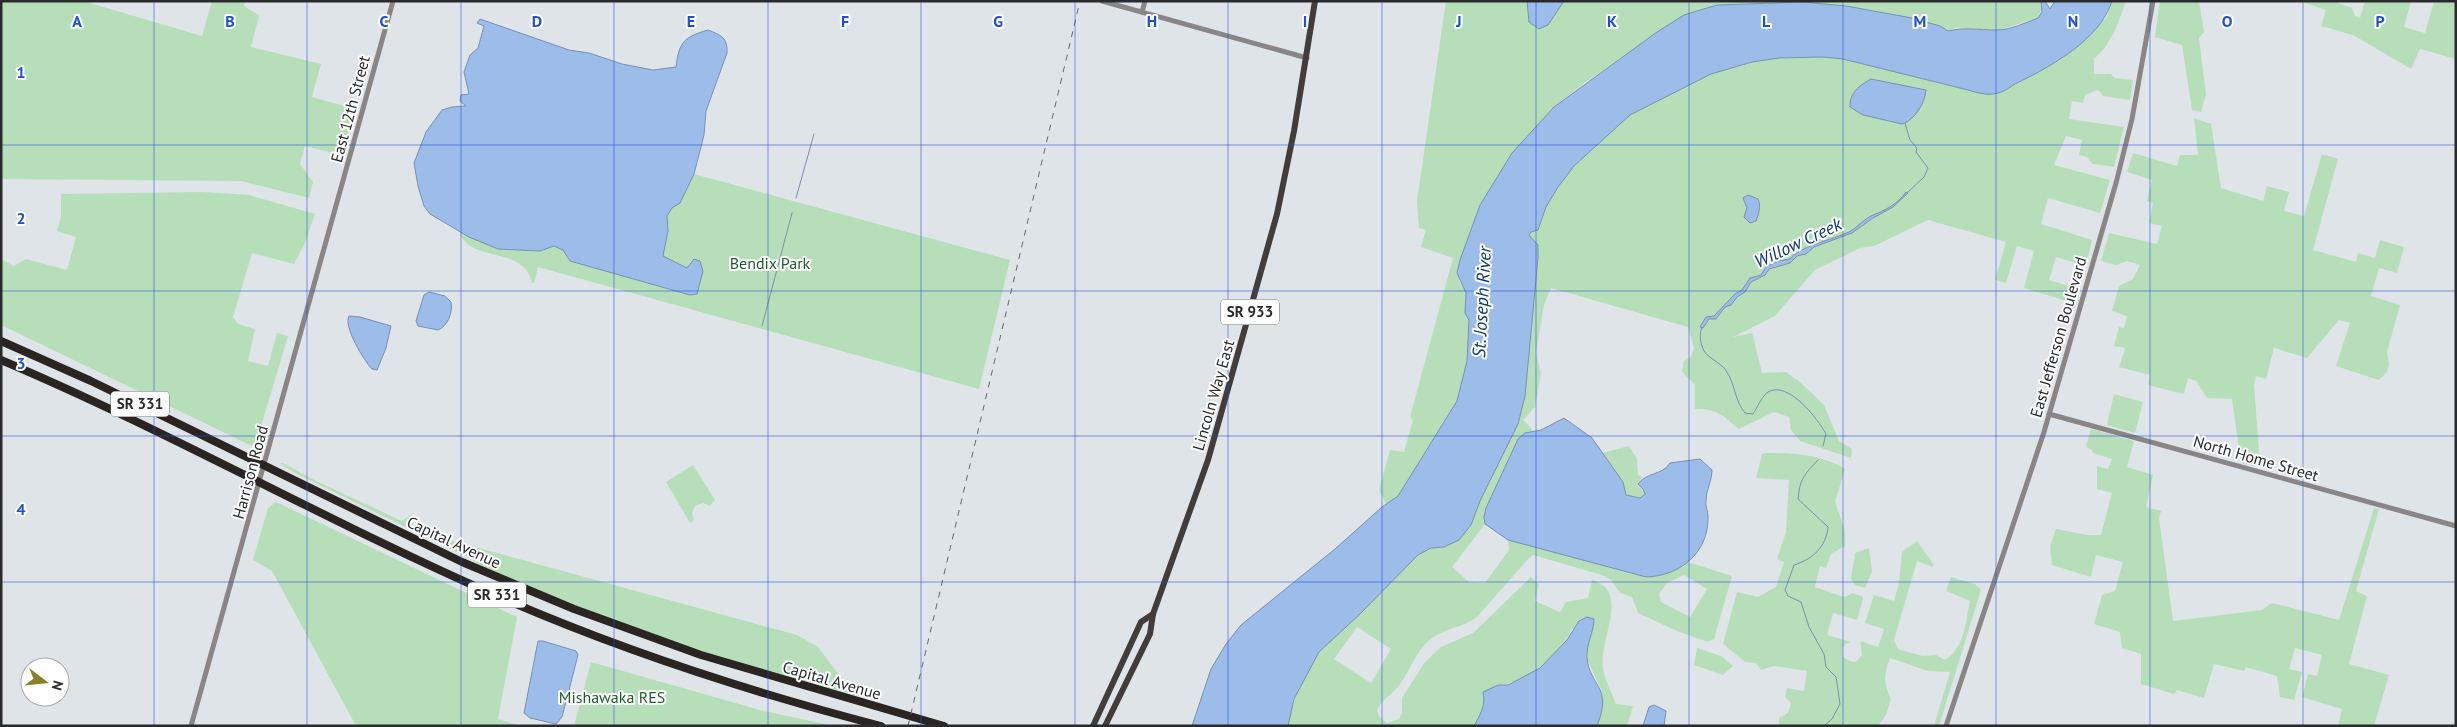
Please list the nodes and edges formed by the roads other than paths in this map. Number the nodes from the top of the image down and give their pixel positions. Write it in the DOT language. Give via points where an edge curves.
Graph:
graph roads {
  1 [pos="393,1"];
  2 [pos="1102,1"];
  3 [pos="1145,1"];
  4 [pos="1315,1"];
  5 [pos="2152,1"];
  6 [pos="1142,12"];
  7 [pos="1307,58"];
  8 [pos="331,224"];
  9 [pos="1,341"];
  10 [pos="1,360"];
  11 [pos="2049,414"];
  12 [pos="264,465"];
  13 [pos="260,482"];
  14 [pos="2456,526"];
  15 [pos="1153,614"];
  16 [pos="191,726"];
  17 [pos="881,726"];
  18 [pos="944,726"];
  19 [pos="1093,726"];
  20 [pos="1105,726"];
  21 [pos="1946,726"];
  1 -- 8 [label="street, East 12th Street"];
  2 -- 6 [label="street"];
  3 -- 6 [label="street"];
  4 -- 7 [label="main road, Lincoln Way East / SR 933"];
  5 -- 11 [label="street, East Jefferson Boulevard" via="2130,131"];
  6 -- 7 [label="street"];
  7 -- 15 [label="main road, Lincoln Way East / SR 933" via="1284,186 1270,242 1208,460"];
  8 -- 12 [label="street, Harrison Road"];
  9 -- 12 [label="highway, Capital Avenue / SR 331"];
  10 -- 13 [label="highway, Capital Avenue / SR 331" via="131,418"];
  11 -- 14 [label="street, North Home Street"];
  11 -- 21 [label="street, East Jefferson Boulevard"];
  12 -- 13 [label="street, Harrison Road"];
  12 -- 18 [label="highway, Capital Avenue / SR 331" via="462,562 574,609 718,661"];
  13 -- 16 [label="street, Harrison Road"];
  13 -- 17 [label="highway, Capital Avenue / SR 331" via="436,567 574,628 701,674"];
  15 -- 19 [label="main road, Lincoln Way East / SR 933" via="1141,622"];
  15 -- 20 [label="main road, Lincoln Way East / SR 933" via="1150,634"];
}
